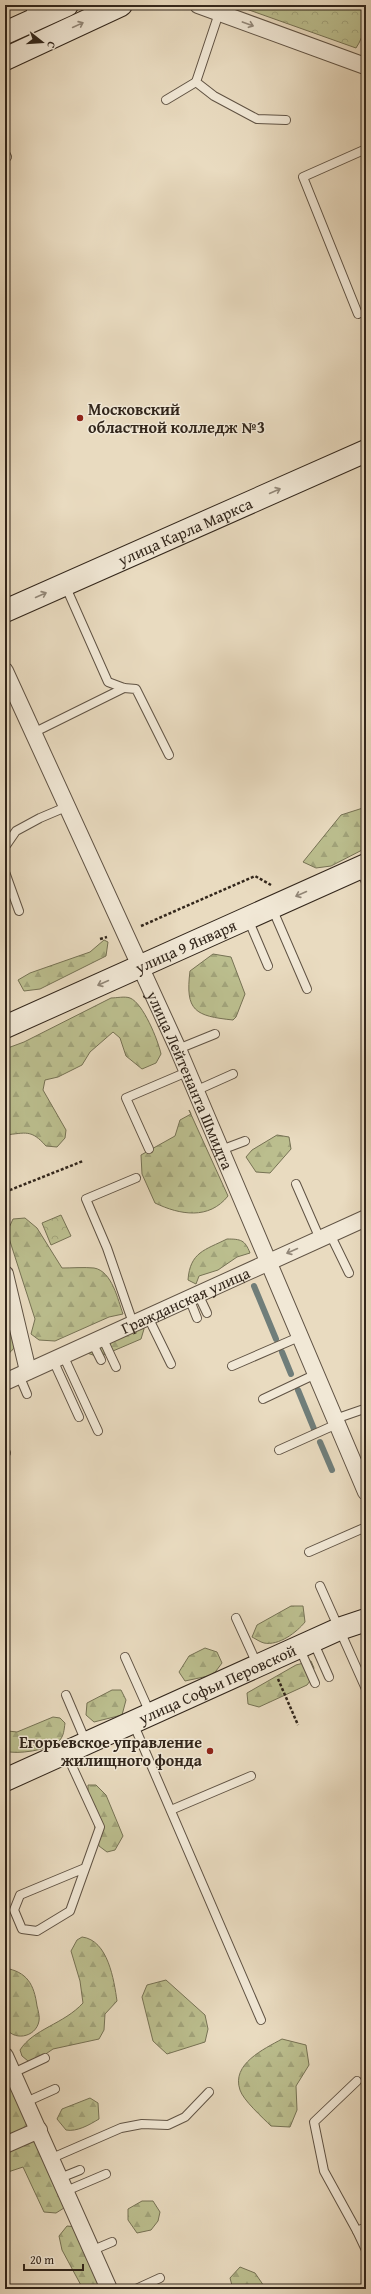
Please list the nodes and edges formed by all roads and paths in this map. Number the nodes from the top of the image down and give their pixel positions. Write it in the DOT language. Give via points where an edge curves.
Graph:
graph roads {
  1 [pos="67,5"];
  2 [pos="121,5"];
  3 [pos="198,5"];
  4 [pos="32,12"];
  5 [pos="220,13"];
  6 [pos="5,34"];
  7 [pos="5,60"];
  8 [pos="366,66"];
  9 [pos="196,82"];
  10 [pos="166,100"];
  11 [pos="286,120"];
  12 [pos="366,149"];
  13 [pos="358,314"];
  14 [pos="366,451"];
  15 [pos="64,584"];
  16 [pos="5,611"];
  17 [pos="5,671"];
  18 [pos="124,688"];
  19 [pos="33,733"];
  20 [pos="169,755"];
  21 [pos="66,807"];
  22 [pos="5,847"];
  23 [pos="364,871"];
  24 [pos="5,872"];
  25 [pos="295,897"];
  26 [pos="271,908"];
  27 [pos="19,911"];
  28 [pos="248,918"];
  29 [pos="140,927"];
  30 [pos="268,966"];
  31 [pos="138,967"];
  32 [pos="307,989"];
  33 [pos="5,1027"];
  34 [pos="215,1034"];
  35 [pos="178,1049"];
  36 [pos="187,1072"];
  37 [pos="233,1074"];
  38 [pos="195,1091"];
  39 [pos="245,1141"];
  40 [pos="149,1150"];
  41 [pos="221,1150"];
  42 [pos="84,1161"];
  43 [pos="136,1178"];
  44 [pos="296,1184"];
  45 [pos="5,1192"];
  46 [pos="366,1218"];
  47 [pos="325,1237"];
  48 [pos="268,1262"];
  49 [pos="349,1273"];
  50 [pos="5,1274"];
  51 [pos="193,1296"];
  52 [pos="207,1313"];
  53 [pos="148,1316"];
  54 [pos="197,1318"];
  55 [pos="133,1323"];
  56 [pos="299,1337"];
  57 [pos="97,1340"];
  58 [pos="58,1358"];
  59 [pos="101,1360"];
  60 [pos="171,1364"];
  61 [pos="232,1366"];
  62 [pos="116,1367"];
  63 [pos="316,1374"];
  64 [pos="18,1376"];
  65 [pos="27,1394"];
  66 [pos="263,1398"];
  67 [pos="364,1409"];
  68 [pos="78,1417"];
  69 [pos="336,1422"];
  70 [pos="98,1431"];
  71 [pos="279,1450"];
  72 [pos="366,1492"];
  73 [pos="366,1527"];
  74 [pos="309,1552"];
  75 [pos="320,1586"];
  76 [pos="236,1618"];
  77 [pos="366,1620"];
  78 [pos="339,1629"];
  79 [pos="306,1644"];
  80 [pos="125,1657"];
  81 [pos="264,1663"];
  82 [pos="329,1677"];
  83 [pos="315,1683"];
  84 [pos="366,1689"];
  85 [pos="66,1695"];
  86 [pos="142,1718"];
  87 [pos="298,1725"];
  88 [pos="87,1743"];
  89 [pos="65,1753"];
  90 [pos="251,1776"];
  91 [pos="5,1780"];
  92 [pos="170,1810"];
  93 [pos="85,1868"];
  94 [pos="261,2020"];
  95 [pos="5,2056"];
  96 [pos="45,2058"];
  97 [pos="13,2073"];
  98 [pos="357,2081"];
  99 [pos="55,2089"];
  100 [pos="209,2092"];
  101 [pos="26,2102"];
  102 [pos="39,2130"];
  103 [pos="5,2145"];
  104 [pos="52,2158"];
  105 [pos="80,2170"];
  106 [pos="106,2174"];
  107 [pos="63,2185"];
  108 [pos="366,2227"];
  109 [pos="357,2231"];
  110 [pos="112,2242"];
  111 [pos="93,2250"];
  112 [pos="366,2250"];
  113 [pos="160,2278"];
  114 [pos="109,2289"];
  115 [pos="136,2289"];
  1 -- 4 [label="street"];
  7 -- 2 [label="street, one-way"];
  3 -- 5 [label="street"];
  4 -- 6 [label="street"];
  5 -- 8 [label="street, one-way"];
  5 -- 9 [label="lane"];
  9 -- 10 [label="lane"];
  9 -- 11 [label="lane" via="214,96 257,119"];
  12 -- 13 [label="lane" via="303,177"];
  15 -- 14 [label="street, улица Карла Маркса, one-way"];
  16 -- 15 [label="street, улица Карла Маркса, one-way"];
  15 -- 18 [label="lane" via="108,682"];
  17 -- 19 [label="street, улица Лейтенанта Шмидта"];
  18 -- 19 [label="lane"];
  18 -- 20 [label="lane" via="136,689"];
  19 -- 21 [label="street, улица Лейтенанта Шмидта"];
  21 -- 22 [label="lane" via="16,831"];
  21 -- 31 [label="street, улица Лейтенанта Шмидта"];
  23 -- 25 [label="street, улица 9 Января, one-way"];
  24 -- 27 [label="lane"];
  25 -- 26 [label="street, улица 9 Января"];
  25 -- 29 [label="path" via="255,876"];
  26 -- 28 [label="street, улица 9 Января"];
  26 -- 32 [label="lane"];
  28 -- 30 [label="lane"];
  28 -- 31 [label="street, улица 9 Января"];
  31 -- 33 [label="street, улица 9 Января, one-way"];
  31 -- 35 [label="street, улица Лейтенанта Шмидта"];
  34 -- 35 [label="lane"];
  35 -- 36 [label="street, улица Лейтенанта Шмидта"];
  36 -- 38 [label="street, улица Лейтенанта Шмидта"];
  36 -- 40 [label="lane" via="126,1098"];
  37 -- 38 [label="lane"];
  38 -- 41 [label="street, улица Лейтенанта Шмидта"];
  39 -- 41 [label="lane"];
  41 -- 48 [label="street, улица Лейтенанта Шмидта"];
  42 -- 45 [label="path"];
  43 -- 55 [label="lane" via="86,1199 107,1248"];
  44 -- 47 [label="lane"];
  46 -- 47 [label="street, Гражданская улица"];
  47 -- 48 [label="street, Гражданская улица, one-way"];
  47 -- 49 [label="lane"];
  48 -- 51 [label="street, Гражданская улица"];
  48 -- 56 [label="street, улица Лейтенанта Шмидта"];
  50 -- 64 [label="street"];
  51 -- 52 [label="lane"];
  51 -- 53 [label="street, Гражданская улица"];
  51 -- 54 [label="lane"];
  53 -- 55 [label="street, Гражданская улица"];
  53 -- 60 [label="lane"];
  55 -- 57 [label="street, Гражданская улица"];
  56 -- 61 [label="lane"];
  56 -- 63 [label="street, улица Лейтенанта Шмидта"];
  57 -- 58 [label="street, Гражданская улица"];
  57 -- 59 [label="lane"];
  57 -- 62 [label="lane"];
  58 -- 64 [label="street, Гражданская улица"];
  58 -- 68 [label="lane"];
  58 -- 70 [label="lane"];
  63 -- 66 [label="lane"];
  63 -- 69 [label="street, улица Лейтенанта Шмидта"];
  64 -- 65 [label="lane"];
  67 -- 69 [label="lane"];
  69 -- 71 [label="lane"];
  69 -- 72 [label="street, улица Лейтенанта Шмидта"];
  73 -- 74 [label="lane"];
  75 -- 78 [label="lane"];
  76 -- 81 [label="lane"];
  77 -- 78 [label="street, улица Софьи Перовской"];
  78 -- 79 [label="street, улица Софьи Перовской"];
  78 -- 84 [label="lane"];
  79 -- 81 [label="street, улица Софьи Перовской"];
  79 -- 82 [label="lane"];
  79 -- 83 [label="lane"];
  80 -- 86 [label="lane"];
  81 -- 86 [label="street, улица Софьи Перовской"];
  81 -- 87 [label="path"];
  85 -- 88 [label="lane"];
  86 -- 88 [label="street, улица Софьи Перовской"];
  86 -- 92 [label="lane"];
  88 -- 89 [label="street, улица Софьи Перовской"];
  89 -- 91 [label="street, улица Софьи Перовской"];
  89 -- 93 [label="lane" via="100,1827"];
  90 -- 92 [label="lane"];
  92 -- 94 [label="lane"];
  93 -- 93 [label="lane" via="20,1895 14,1910 22,1929 37,1931 70,1911"];
  95 -- 97 [label="street"];
  96 -- 97 [label="lane"];
  97 -- 101 [label="street"];
  98 -- 109 [label="lane" via="314,2122 324,2170"];
  99 -- 101 [label="lane"];
  100 -- 104 [label="lane" via="185,2117 168,2125 142,2124 121,2128"];
  101 -- 102 [label="street"];
  102 -- 103 [label="street"];
  102 -- 104 [label="street"];
  104 -- 107 [label="street"];
  105 -- 107 [label="lane"];
  106 -- 107 [label="lane"];
  107 -- 111 [label="street"];
  108 -- 109 [label="lane"];
  109 -- 112 [label="lane"];
  110 -- 111 [label="lane"];
  111 -- 114 [label="street"];
  113 -- 115 [label="lane"];
}
